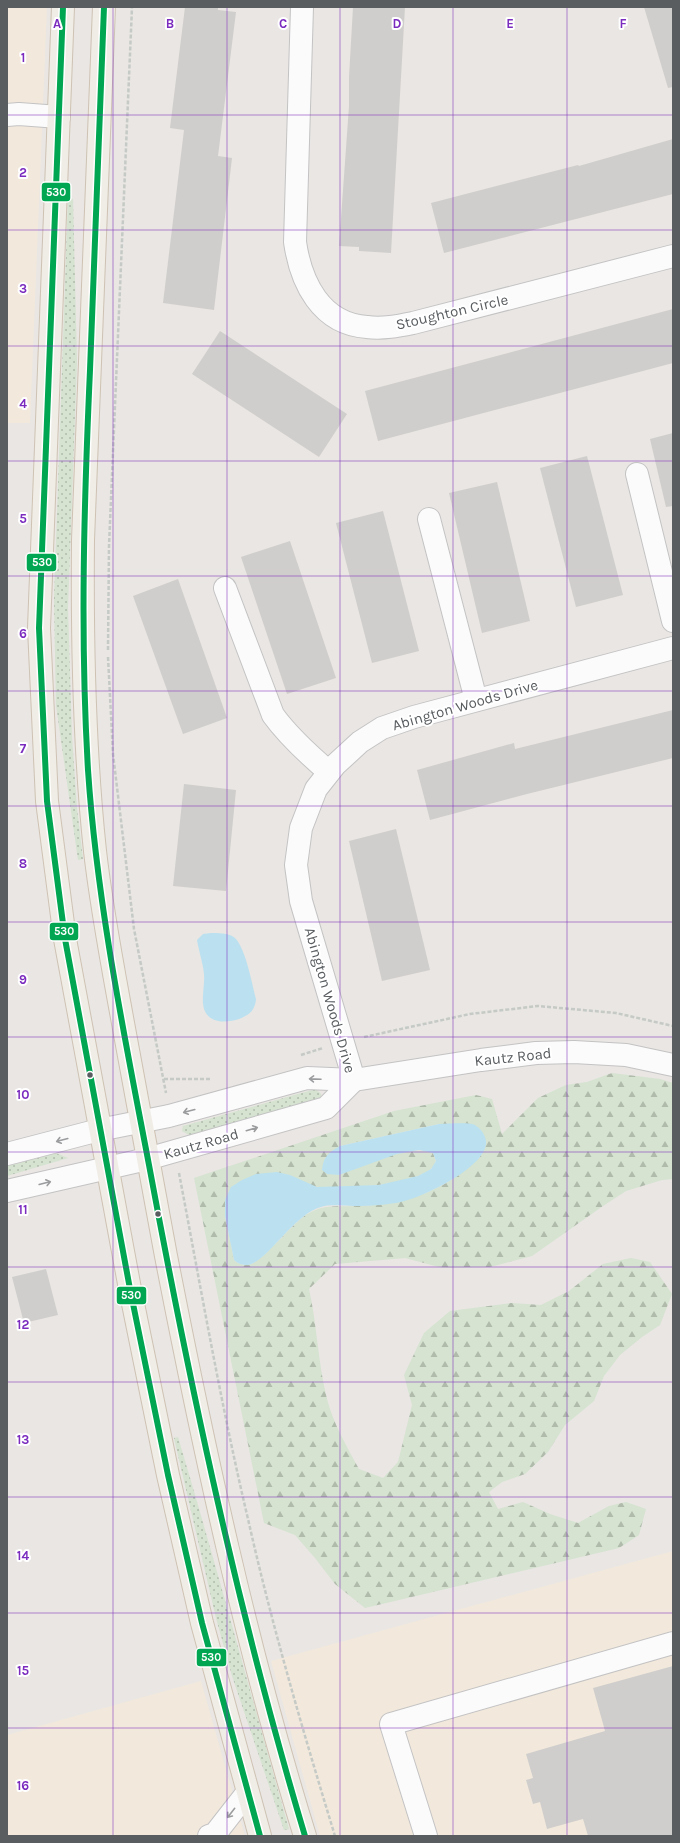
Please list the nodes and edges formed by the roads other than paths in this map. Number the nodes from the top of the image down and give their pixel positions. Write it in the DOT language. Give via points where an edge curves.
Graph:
graph roads {
  1 [pos="63,7"];
  2 [pos="104,7"];
  3 [pos="302,7"];
  4 [pos="7,116"];
  5 [pos="59,117"];
  6 [pos="673,256"];
  7 [pos="637,474"];
  8 [pos="429,519"];
  9 [pos="225,588"];
  10 [pos="673,620"];
  11 [pos="673,648"];
  12 [pos="476,700"];
  13 [pos="329,772"];
  14 [pos="673,1065"];
  15 [pos="354,1080"];
  16 [pos="141,1123"];
  17 [pos="100,1130"];
  18 [pos="7,1154"];
  19 [pos="147,1159"];
  20 [pos="107,1167"];
  21 [pos="7,1191"];
  22 [pos="673,1643"];
  23 [pos="247,1793"];
  24 [pos="214,1835"];
  25 [pos="260,1836"];
  26 [pos="304,1836"];
  27 [pos="426,1836"];
  1 -- 5 [label="main road"];
  2 -- 16 [label="main road" via="83,540 84,703 89,784 104,922"];
  3 -- 6 [label="street, Stoughton Circle" via="295,242 298,263 310,292 341,322 367,327 413,323"];
  4 -- 5 [label="street" via="19,114"];
  5 -- 17 [label="main road" via="39,628 41,699 47,801 58,892"];
  7 -- 10 [label="street"];
  8 -- 12 [label="street"];
  9 -- 13 [label="street" via="273,715 284,730"];
  11 -- 12 [label="street, Abington Woods Drive"];
  12 -- 13 [label="street, Abington Woods Drive" via="382,728 360,742"];
  13 -- 15 [label="street, Abington Woods Drive" via="316,789 301,828 296,865 301,901"];
  14 -- 15 [label="street, Kautz Road" via="626,1055 551,1053 481,1060"];
  15 -- 16 [label="street, Kautz Road, one-way" via="307,1078"];
  19 -- 15 [label="street, Kautz Road, one-way" via="326,1108"];
  16 -- 17 [label="street, Kautz Road"];
  16 -- 19 [label="main road"];
  17 -- 18 [label="street, Kautz Road, one-way"];
  17 -- 20 [label="main road"];
  19 -- 20 [label="street, Kautz Road"];
  19 -- 26 [label="main road" via="192,1385 234,1572"];
  21 -- 20 [label="street, Kautz Road, one-way"];
  20 -- 23 [label="main road" via="168,1475 202,1623"];
  22 -- 27 [label="street" via="391,1724"];
  23 -- 24 [label="street, one-way"];
  23 -- 25 [label="main road"];
}
